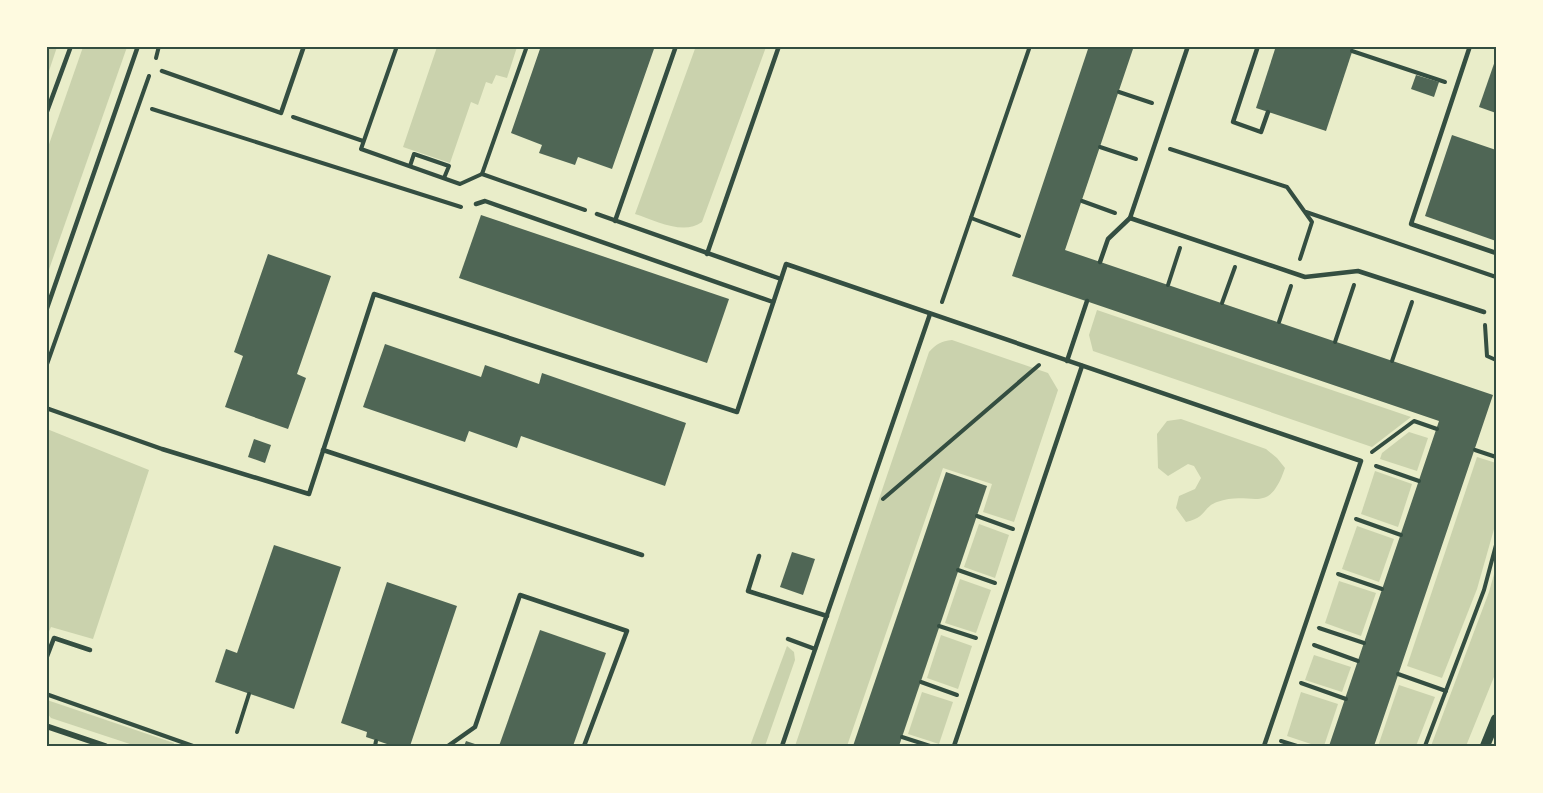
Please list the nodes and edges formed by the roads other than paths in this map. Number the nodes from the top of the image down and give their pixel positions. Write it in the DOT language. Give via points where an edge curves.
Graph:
graph roads {
  1 [pos="70,46"];
  2 [pos="138,46"];
  3 [pos="304,46"];
  4 [pos="676,46"];
  5 [pos="779,46"];
  6 [pos="1188,46"];
  7 [pos="1258,46"];
  8 [pos="1470,46"];
  9 [pos="162,70"];
  10 [pos="1268,112"];
  11 [pos="46,114"];
  12 [pos="476,204"];
  13 [pos="597,214"];
  14 [pos="1130,218"];
  15 [pos="615,221"];
  16 [pos="1497,253"];
  17 [pos="707,254"];
  18 [pos="1100,262"];
  19 [pos="781,279"];
  20 [pos="1087,301"];
  21 [pos="773,302"];
  22 [pos="46,311"];
  23 [pos="1484,312"];
  24 [pos="930,314"];
  25 [pos="1067,361"];
  26 [pos="1082,366"];
  27 [pos="46,408"];
  28 [pos="323,450"];
  29 [pos="642,555"];
  30 [pos="759,556"];
  31 [pos="827,616"];
  32 [pos="789,639"];
  33 [pos="815,648"];
  34 [pos="90,650"];
  35 [pos="46,659"];
  36 [pos="1497,719"];
  37 [pos="46,726"];
  38 [pos="105,747"];
  39 [pos="448,747"];
  40 [pos="584,747"];
  41 [pos="782,747"];
  42 [pos="954,747"];
  43 [pos="1264,747"];
  44 [pos="1485,747"];
  1 -- 11 [label="lane"];
  2 -- 22 [label="lane"];
  3 -- 9 [label="lane" via="280,113"];
  4 -- 15 [label="lane"];
  5 -- 17 [label="lane"];
  6 -- 14 [label="lane"];
  7 -- 10 [label="lane" via="1233,122 1261,132"];
  8 -- 16 [label="lane" via="1411,224"];
  12 -- 21 [label="lane" via="485,201"];
  13 -- 15 [label="lane"];
  14 -- 18 [label="lane" via="1108,239"];
  14 -- 23 [label="lane" via="1305,277 1358,271"];
  15 -- 17 [label="lane"];
  17 -- 19 [label="lane"];
  19 -- 21 [label="lane"];
  19 -- 24 [label="lane" via="786,264"];
  20 -- 25 [label="lane"];
  21 -- 28 [label="lane" via="737,412 374,294"];
  24 -- 25 [label="lane"];
  24 -- 31 [label="lane"];
  25 -- 26 [label="lane"];
  26 -- 42 [label="lane"];
  26 -- 43 [label="lane" via="1361,461"];
  27 -- 28 [label="lane" via="309,494"];
  28 -- 29 [label="lane"];
  30 -- 31 [label="lane" via="748,591"];
  31 -- 33 [label="lane"];
  32 -- 33 [label="lane"];
  33 -- 41 [label="lane"];
  34 -- 35 [label="lane" via="54,638"];
  36 -- 44 [label="street"];
  37 -- 38 [label="street"];
  39 -- 40 [label="lane" via="475,726 520,595 627,631"];
}
